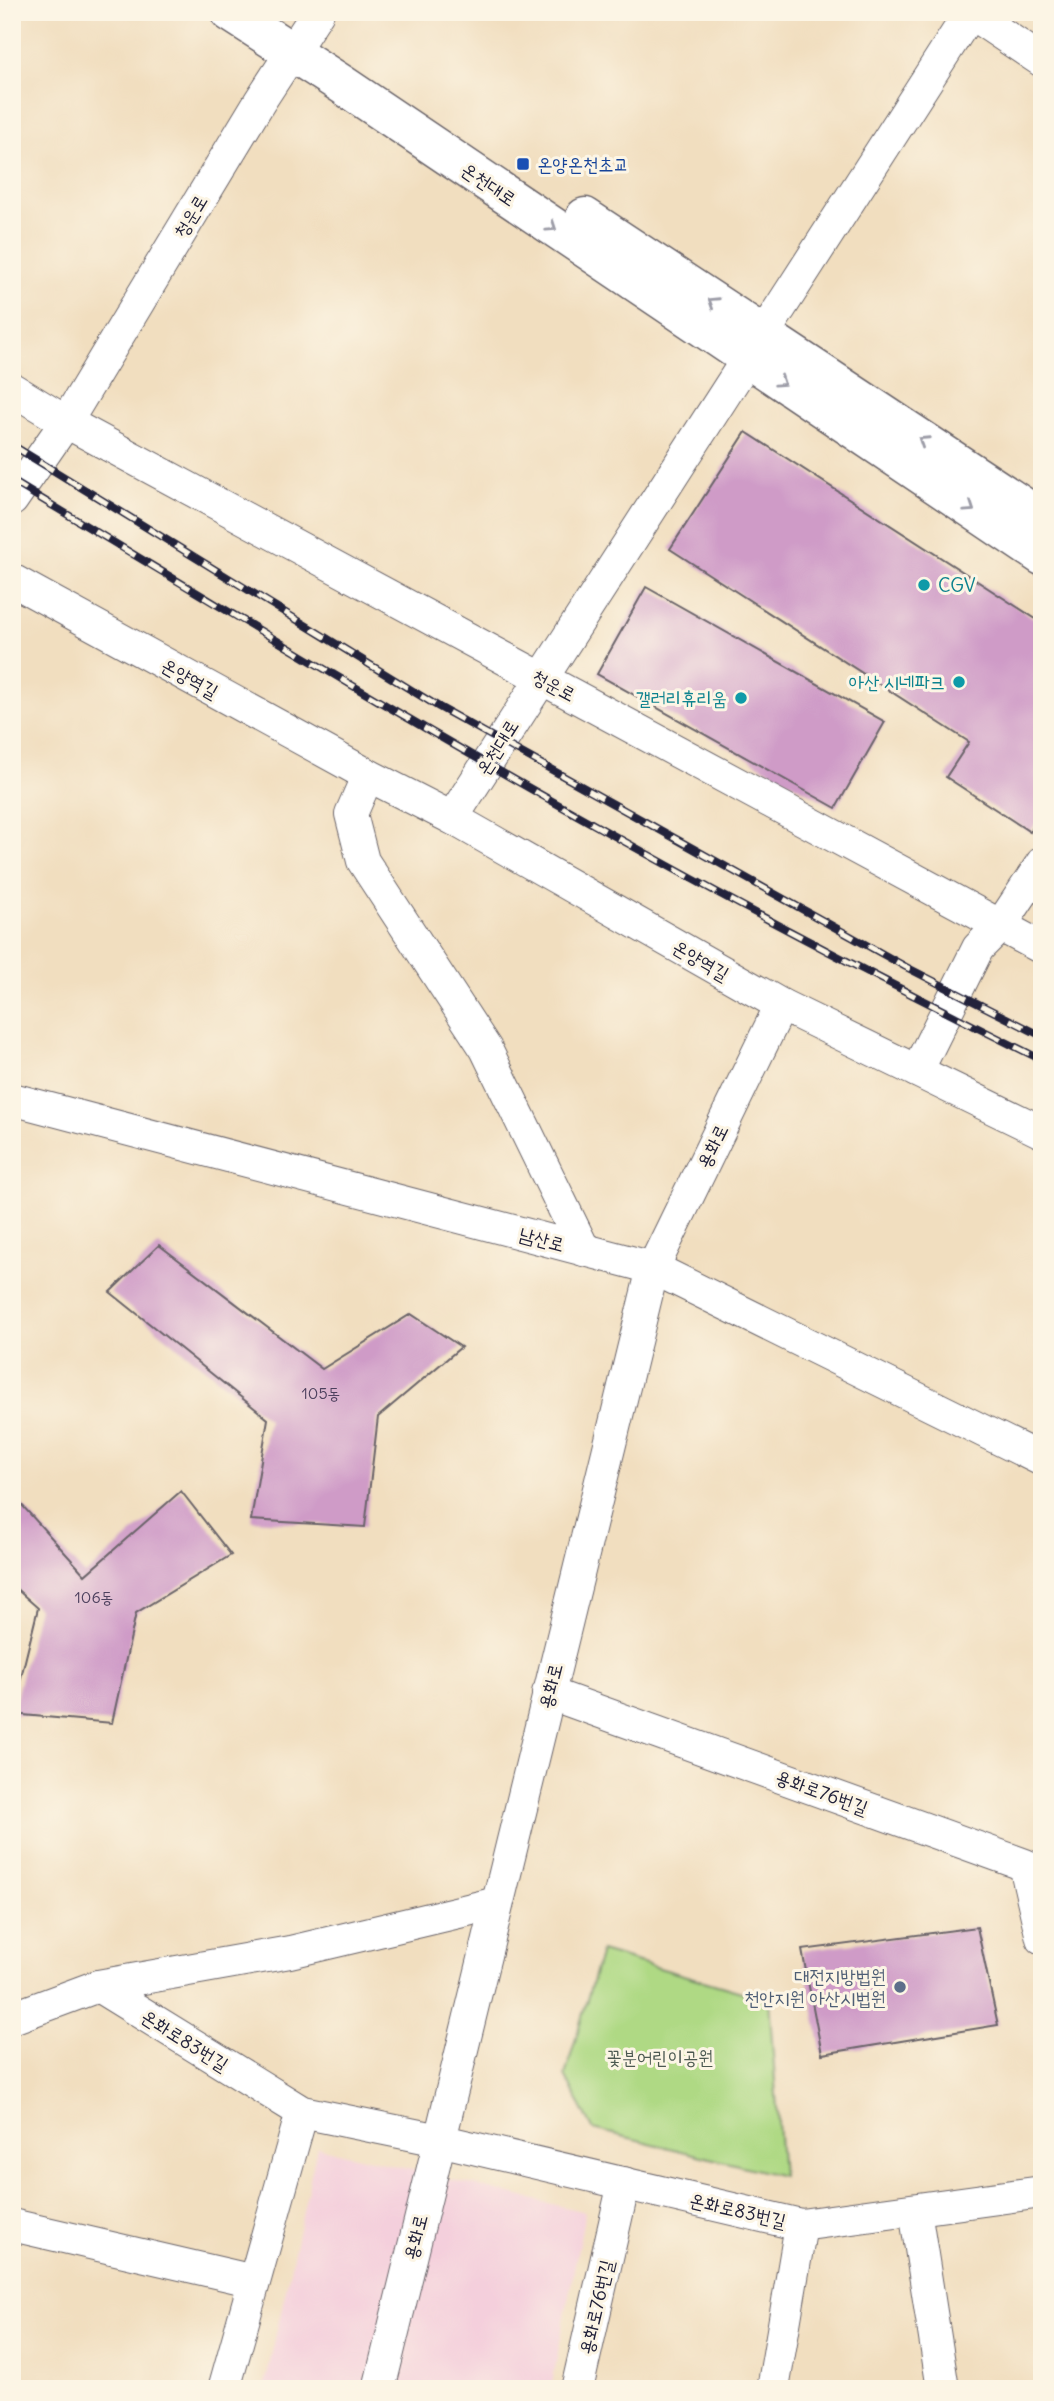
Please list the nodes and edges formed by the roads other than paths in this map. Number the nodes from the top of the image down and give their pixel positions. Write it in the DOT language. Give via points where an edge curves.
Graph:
graph roads {
  1 [pos="230,12"];
  2 [pos="970,13"];
  3 [pos="297,27"];
  4 [pos="1042,61"];
  5 [pos="754,346"];
  6 [pos="12,389"];
  7 [pos="66,422"];
  8 [pos="12,500"];
  9 [pos="1042,519"];
  10 [pos="1042,556"];
  11 [pos="12,580"];
  12 [pos="540,678"];
  13 [pos="368,775"];
  14 [pos="452,818"];
  15 [pos="1042,863"];
  16 [pos="1001,925"];
  17 [pos="1042,948"];
  18 [pos="781,1005"];
  19 [pos="917,1071"];
  20 [pos="12,1100"];
  21 [pos="1042,1132"];
  22 [pos="584,1250"];
  23 [pos="653,1268"];
  24 [pos="1042,1460"];
  25 [pos="548,1693"];
  26 [pos="497,1903"];
  27 [pos="1042,1938"];
  28 [pos="98,1986"];
  29 [pos="12,2018"];
  30 [pos="302,2112"];
  31 [pos="439,2140"];
  32 [pos="624,2183"];
  33 [pos="1042,2192"];
  34 [pos="915,2210"];
  35 [pos="12,2225"];
  36 [pos="801,2225"];
  37 [pos="254,2281"];
  38 [pos="224,2389"];
  39 [pos="379,2389"];
  40 [pos="577,2389"];
  41 [pos="773,2389"];
  42 [pos="943,2389"];
  1 -- 3 [label="main road, 온천대로"];
  2 -- 4 [label="street"];
  2 -- 5 [label="street, 온천대로"];
  3 -- 5 [label="main road, 온천대로" via="343,85"];
  3 -- 7 [label="street, 청운로"];
  9 -- 5 [label="main road, 온천대로, one-way"];
  5 -- 10 [label="main road, 온천대로, one-way"];
  5 -- 12 [label="street, 온천대로"];
  6 -- 7 [label="street"];
  7 -- 8 [label="street, 청운로"];
  7 -- 12 [label="street, 청운로"];
  11 -- 13 [label="street, 온양역길"];
  12 -- 14 [label="street, 온천대로"];
  12 -- 16 [label="street, 청운로"];
  13 -- 14 [label="street, 온양역길"];
  13 -- 22 [label="street" via="351,814 363,861 486,1049"];
  14 -- 18 [label="street, 온양역길"];
  15 -- 16 [label="street"];
  16 -- 17 [label="street, 청운로"];
  16 -- 19 [label="street" via="978,948"];
  18 -- 19 [label="street, 온양역길"];
  18 -- 23 [label="street, 용화로"];
  19 -- 21 [label="street, 온양역길"];
  20 -- 22 [label="street, 남산로"];
  22 -- 23 [label="street, 남산로"];
  23 -- 24 [label="street, 남산로"];
  23 -- 25 [label="street, 용화로"];
  25 -- 26 [label="street, 용화로"];
  25 -- 27 [label="street, 용화로76번길" via="1026,1865"];
  26 -- 28 [label="street, 온화로83번길" via="290,1952"];
  26 -- 31 [label="street, 용화로"];
  28 -- 29 [label="street, 온화로83번길"];
  28 -- 30 [label="street, 온화로83번길"];
  30 -- 31 [label="street, 온화로83번길"];
  30 -- 37 [label="street"];
  31 -- 32 [label="street, 온화로83번길"];
  31 -- 39 [label="street, 용화로"];
  32 -- 36 [label="street, 온화로83번길"];
  32 -- 40 [label="street, 용화로76번길"];
  33 -- 34 [label="street, 온화로83번길"];
  34 -- 36 [label="street, 온화로83번길"];
  34 -- 42 [label="street"];
  35 -- 37 [label="street"];
  36 -- 41 [label="street"];
  37 -- 38 [label="street"];
}
